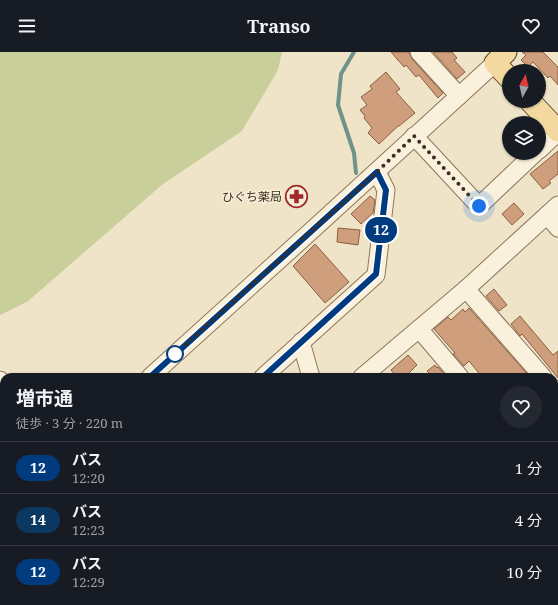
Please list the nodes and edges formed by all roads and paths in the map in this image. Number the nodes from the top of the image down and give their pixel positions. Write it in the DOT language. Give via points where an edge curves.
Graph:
graph roads {
  1 [pos="419,52"];
  2 [pos="501,57"];
  3 [pos="459,96"];
  4 [pos="537,108"];
  5 [pos="558,131"];
  6 [pos="414,136"];
  7 [pos="546,143"];
  8 [pos="528,160"];
  9 [pos="377,172"];
  10 [pos="553,210"];
  11 [pos="558,228"];
  12 [pos="466,289"];
  13 [pos="419,329"];
  14 [pos="301,342"];
  15 [pos="154,373"];
  16 [pos="267,373"];
  17 [pos="310,373"];
  18 [pos="367,373"];
  19 [pos="457,373"];
  20 [pos="540,373"];
  1 -- 3 [label="street"];
  2 -- 3 [label="street"];
  3 -- 6 [label="street"];
  4 -- 5 [label="main road"];
  5 -- 7 [label="street"];
  6 -- 8 [label="street" via="479,206"];
  6 -- 9 [label="street"];
  9 -- 14 [label="street" via="386,190 376,274"];
  9 -- 15 [label="street"];
  10 -- 11 [label="street"];
  10 -- 12 [label="street"];
  12 -- 13 [label="street"];
  12 -- 20 [label="street"];
  13 -- 18 [label="street"];
  13 -- 19 [label="street"];
  14 -- 16 [label="street"];
  14 -- 17 [label="street"];
}
